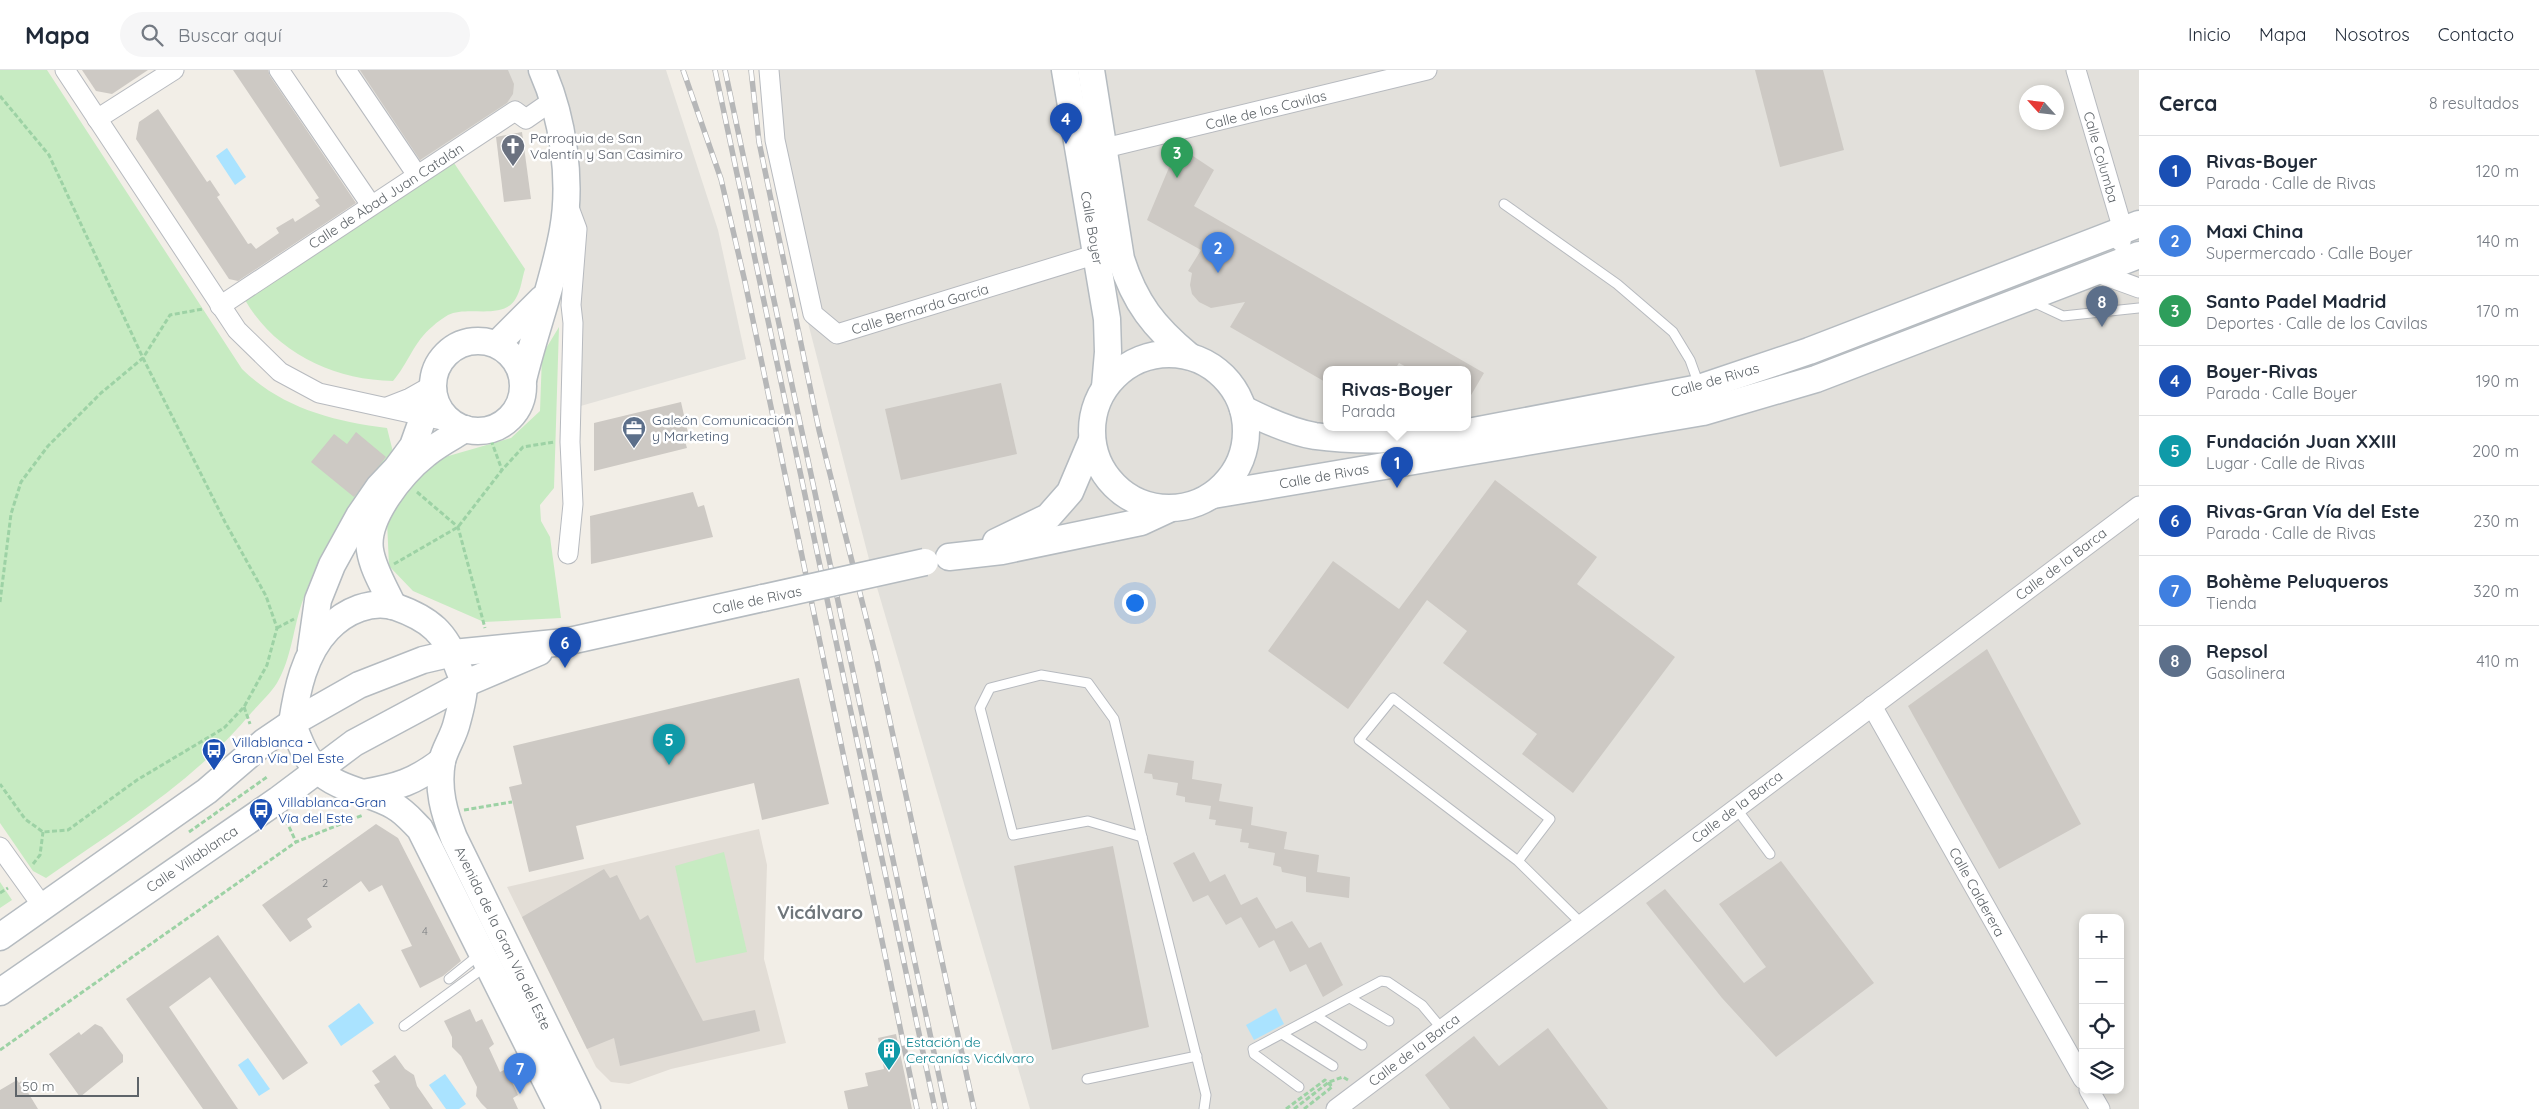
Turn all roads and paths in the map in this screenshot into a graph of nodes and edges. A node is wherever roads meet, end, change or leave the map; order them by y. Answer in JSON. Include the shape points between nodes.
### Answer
{"nodes":[{"id":1,"x":65,"y":70,"type":"edge"},
{"id":2,"x":174,"y":70,"type":"edge"},
{"id":3,"x":279,"y":70,"type":"edge"},
{"id":4,"x":346,"y":70,"type":"edge"},
{"id":5,"x":542,"y":70,"type":"edge"},
{"id":6,"x":769,"y":70,"type":"edge"},
{"id":7,"x":1065,"y":70,"type":"edge"},
{"id":8,"x":1091,"y":70,"type":"edge"},
{"id":9,"x":1427,"y":70,"type":"edge"},
{"id":10,"x":2076,"y":70,"type":"edge"},
{"id":11,"x":0,"y":96,"type":"edge"},
{"id":12,"x":552,"y":101,"type":"junction"},
{"id":13,"x":97,"y":119,"type":"junction"},
{"id":14,"x":1104,"y":148,"type":"junction"},
{"id":15,"x":417,"y":175,"type":"junction"},
{"id":16,"x":566,"y":197,"type":"junction"},
{"id":17,"x":1504,"y":204,"type":"dead end"},
{"id":18,"x":371,"y":205,"type":"junction"},
{"id":19,"x":2132,"y":238,"type":"edge"},
{"id":20,"x":1097,"y":254,"type":"junction"},
{"id":21,"x":2095,"y":272,"type":"junction"},
{"id":22,"x":2139,"y":288,"type":"edge"},
{"id":23,"x":548,"y":293,"type":"junction"},
{"id":24,"x":2033,"y":296,"type":"junction"},
{"id":25,"x":572,"y":305,"type":"junction"},
{"id":26,"x":213,"y":307,"type":"junction"},
{"id":27,"x":2139,"y":308,"type":"edge"},
{"id":28,"x":497,"y":344,"type":"junction"},
{"id":29,"x":1189,"y":356,"type":"junction"},
{"id":30,"x":143,"y":358,"type":"junction"},
{"id":31,"x":523,"y":380,"type":"junction"},
{"id":32,"x":433,"y":387,"type":"junction"},
{"id":33,"x":1105,"y":387,"type":"junction"},
{"id":34,"x":1699,"y":388,"type":"junction"},
{"id":35,"x":387,"y":407,"type":"junction"},
{"id":36,"x":1243,"y":409,"type":"junction"},
{"id":37,"x":425,"y":416,"type":"junction"},
{"id":38,"x":458,"y":425,"type":"junction"},
{"id":39,"x":491,"y":440,"type":"dead end"},
{"id":40,"x":1092,"y":440,"type":"junction"},
{"id":41,"x":570,"y":442,"type":"junction"},
{"id":42,"x":413,"y":446,"type":"junction"},
{"id":43,"x":502,"y":470,"type":"junction"},
{"id":44,"x":403,"y":477,"type":"junction"},
{"id":45,"x":1213,"y":495,"type":"junction"},
{"id":46,"x":2139,"y":506,"type":"edge"},
{"id":47,"x":1169,"y":509,"type":"junction"},
{"id":48,"x":458,"y":527,"type":"junction"},
{"id":49,"x":568,"y":554,"type":"dead end"},
{"id":50,"x":937,"y":560,"type":"junction"},
{"id":51,"x":389,"y":566,"type":"dead end"},
{"id":52,"x":0,"y":602,"type":"edge"},
{"id":53,"x":393,"y":606,"type":"junction"},
{"id":54,"x":297,"y":616,"type":"dead end"},
{"id":55,"x":277,"y":628,"type":"junction"},
{"id":56,"x":486,"y":628,"type":"dead end"},
{"id":57,"x":565,"y":642,"type":"junction"},
{"id":58,"x":453,"y":653,"type":"junction"},
{"id":59,"x":311,"y":654,"type":"junction"},
{"id":60,"x":464,"y":684,"type":"junction"},
{"id":61,"x":1872,"y":706,"type":"junction"},
{"id":62,"x":244,"y":707,"type":"junction"},
{"id":63,"x":292,"y":723,"type":"junction"},
{"id":64,"x":250,"y":724,"type":"dead end"},
{"id":65,"x":442,"y":761,"type":"junction"},
{"id":66,"x":318,"y":771,"type":"junction"},
{"id":67,"x":0,"y":784,"type":"edge"},
{"id":68,"x":512,"y":802,"type":"dead end"},
{"id":69,"x":367,"y":803,"type":"junction"},
{"id":70,"x":1735,"y":808,"type":"junction"},
{"id":71,"x":459,"y":811,"type":"dead end"},
{"id":72,"x":285,"y":816,"type":"dead end"},
{"id":73,"x":43,"y":832,"type":"junction"},
{"id":74,"x":1142,"y":837,"type":"junction"},
{"id":75,"x":296,"y":842,"type":"junction"},
{"id":76,"x":0,"y":847,"type":"edge"},
{"id":77,"x":1770,"y":854,"type":"dead end"},
{"id":78,"x":1518,"y":861,"type":"junction"},
{"id":79,"x":28,"y":870,"type":"dead end"},
{"id":80,"x":10,"y":886,"type":"dead end"},
{"id":81,"x":0,"y":893,"type":"edge"},
{"id":82,"x":43,"y":907,"type":"junction"},
{"id":83,"x":1582,"y":924,"type":"junction"},
{"id":84,"x":0,"y":937,"type":"edge"},
{"id":85,"x":485,"y":959,"type":"junction"},
{"id":86,"x":449,"y":979,"type":"dead end"},
{"id":87,"x":0,"y":992,"type":"edge"},
{"id":88,"x":1350,"y":998,"type":"junction"},
{"id":89,"x":1316,"y":1016,"type":"junction"},
{"id":90,"x":1389,"y":1021,"type":"dead end"},
{"id":91,"x":404,"y":1026,"type":"dead end"},
{"id":92,"x":1442,"y":1029,"type":"junction"},
{"id":93,"x":1282,"y":1034,"type":"junction"},
{"id":94,"x":1362,"y":1045,"type":"dead end"},
{"id":95,"x":0,"y":1050,"type":"edge"},
{"id":96,"x":1197,"y":1056,"type":"junction"},
{"id":97,"x":1333,"y":1066,"type":"dead end"},
{"id":98,"x":2079,"y":1072,"type":"edge"},
{"id":99,"x":1087,"y":1079,"type":"dead end"},
{"id":100,"x":1299,"y":1088,"type":"dead end"},
{"id":101,"x":2091,"y":1094,"type":"edge"},
{"id":102,"x":560,"y":1109,"type":"edge"},
{"id":103,"x":587,"y":1109,"type":"edge"},
{"id":104,"x":1204,"y":1109,"type":"edge"},
{"id":105,"x":1286,"y":1109,"type":"edge"},
{"id":106,"x":1294,"y":1109,"type":"edge"},
{"id":107,"x":1304,"y":1109,"type":"edge"},
{"id":108,"x":1336,"y":1109,"type":"edge"},
{"id":109,"x":2100,"y":1109,"type":"edge"}],
"edges":[{"from":1,"to":13,"type":"street"},
{"from":2,"to":13,"type":"street"},
{"from":3,"to":18,"type":"street"},
{"from":4,"to":15,"type":"street"},
{"from":5,"to":12,"type":"main road"},
{"from":6,"to":20,"type":"street","name":"Calle Bernarda García","via":[[775,140],[813,314],[837,334]]},
{"from":7,"to":20,"type":"main road","name":"Calle Boyer"},
{"from":8,"to":14,"type":"main road","name":"Calle Boyer"},
{"from":9,"to":14,"type":"street","name":"Calle de los Cavilas"},
{"from":10,"to":19,"type":"street","name":"Calle Columba","via":[[2105,175]]},
{"from":11,"to":30,"type":"path","via":[[49,155]]},
{"from":12,"to":15,"type":"street","name":"Calle de Abad Juan Catalán","via":[[526,119],[515,111]]},
{"from":12,"to":16,"type":"main road","via":[[560,127]]},
{"from":13,"to":26,"type":"street"},
{"from":14,"to":29,"type":"main road","name":"Calle Boyer","via":[[1121,259],[1128,282],[1142,308],[1161,332]]},
{"from":15,"to":18,"type":"street","name":"Calle de Abad Juan Catalán"},
{"from":16,"to":23,"type":"main road","via":[[563,228]]},
{"from":16,"to":25,"type":"street","via":[[577,229]]},
{"from":17,"to":34,"type":"lane","via":[[1617,284],[1673,332],[1690,360]]},
{"from":18,"to":26,"type":"street","name":"Calle de Abad Juan Catalán"},
{"from":19,"to":21,"type":"main road","name":"Calle de Rivas"},
{"from":19,"to":24,"type":"main road","via":[[2042,275]]},
{"from":19,"to":34,"type":"main road","name":"Calle de Rivas"},
{"from":20,"to":33,"type":"main road","name":"Calle Boyer","via":[[1107,319]]},
{"from":21,"to":22,"type":"street"},
{"from":21,"to":24,"type":"main road","name":"Calle de Rivas"},
{"from":23,"to":25,"type":"street"},
{"from":23,"to":28,"type":"main road"},
{"from":23,"to":31,"type":"main road"},
{"from":24,"to":27,"type":"lane","via":[[2063,316]]},
{"from":24,"to":45,"type":"main road","name":"Calle de Rivas","via":[[1816,379],[1703,412]]},
{"from":25,"to":41,"type":"street"},
{"from":26,"to":30,"type":"path","via":[[170,315]]},
{"from":26,"to":35,"type":"street","via":[[280,372],[318,393]]},
{"from":28,"to":31,"type":"main road","via":[[514,359]]},
{"from":28,"to":32,"type":"main road","via":[[468,342],[454,347],[439,364]]},
{"from":29,"to":33,"type":"main road","via":[[1160,354],[1139,360],[1120,371]]},
{"from":29,"to":36,"type":"main road","via":[[1223,375]]},
{"from":30,"to":52,"type":"path","via":[[101,393],[48,446],[21,482],[11,514]]},
{"from":30,"to":55,"type":"path","via":[[266,596]]},
{"from":31,"to":38,"type":"main road","via":[[519,405],[502,424],[478,431]]},
{"from":32,"to":35,"type":"street"},
{"from":32,"to":37,"type":"main road"},
{"from":32,"to":38,"type":"main road","via":[[436,402]]},
{"from":33,"to":40,"type":"main road","via":[[1094,413]]},
{"from":34,"to":36,"type":"main road","name":"Calle de Rivas","via":[[1452,435],[1410,438],[1314,436],[1266,421]]},
{"from":35,"to":37,"type":"street"},
{"from":35,"to":42,"type":"street","via":[[402,419]]},
{"from":36,"to":45,"type":"main road","via":[[1246,433],[1242,457],[1230,478]]},
{"from":37,"to":38,"type":"street"},
{"from":37,"to":42,"type":"main road"},
{"from":38,"to":44,"type":"main road"},
{"from":39,"to":43,"type":"path"},
{"from":40,"to":47,"type":"main road","via":[[1100,467],[1118,489],[1142,504]]},
{"from":40,"to":50,"type":"main road","name":"Calle de Rivas","via":[[1070,492],[1048,517],[1000,541]]},
{"from":41,"to":43,"type":"path","via":[[523,447]]},
{"from":41,"to":49,"type":"street","via":[[573,504]]},
{"from":42,"to":59,"type":"main road","via":[[379,487],[341,548],[318,600]]},
{"from":43,"to":48,"type":"path"},
{"from":44,"to":48,"type":"path"},
{"from":44,"to":53,"type":"main road","via":[[370,528],[370,549]]},
{"from":45,"to":47,"type":"main road","via":[[1192,505]]},
{"from":46,"to":61,"type":"street","name":"Calle de la Barca"},
{"from":47,"to":50,"type":"main road","name":"Calle de Rivas","via":[[1141,522],[1002,551]]},
{"from":48,"to":51,"type":"path"},
{"from":48,"to":56,"type":"path"},
{"from":50,"to":57,"type":"main road","name":"Calle de Rivas","bridge":true},
{"from":53,"to":58,"type":"main road","name":"Avenida de la Gran Vía del Este","via":[[420,616],[433,626],[443,635]]},
{"from":53,"to":59,"type":"main road","via":[[376,604],[336,620]]},
{"from":54,"to":55,"type":"path"},
{"from":55,"to":62,"type":"path","via":[[267,665]]},
{"from":57,"to":58,"type":"main road","name":"Calle de Rivas"},
{"from":57,"to":60,"type":"main road","name":"Calle de Rivas"},
{"from":58,"to":60,"type":"main road","name":"Avenida de la Gran Vía del Este"},
{"from":58,"to":63,"type":"main road","via":[[423,660],[359,685]]},
{"from":59,"to":63,"type":"main road","via":[[297,692]]},
{"from":60,"to":65,"type":"main road","name":"Avenida de la Gran Vía del Este","via":[[457,724]]},
{"from":60,"to":66,"type":"main road","name":"Calle Villablanca","via":[[354,744]]},
{"from":61,"to":70,"type":"street","name":"Calle de la Barca"},
{"from":61,"to":98,"type":"street","name":"Calle Calderera"},
{"from":62,"to":64,"type":"path"},
{"from":62,"to":73,"type":"path","via":[[224,728],[137,780],[68,830]]},
{"from":63,"to":66,"type":"main road","name":"Avenida de la Gran Vía del Este","via":[[306,756]]},
{"from":63,"to":82,"type":"main road","via":[[207,791]]},
{"from":65,"to":69,"type":"main road","name":"Avenida de la Gran Vía del Este","via":[[420,777]]},
{"from":65,"to":103,"type":"main road","name":"Avenida de la Gran Vía del Este","via":[[440,790],[454,838]]},
{"from":66,"to":69,"type":"main road","name":"Avenida de la Gran Vía del Este"},
{"from":66,"to":87,"type":"main road","name":"Calle Villablanca"},
{"from":67,"to":73,"type":"path","via":[[24,819]]},
{"from":68,"to":71,"type":"path"},
{"from":69,"to":75,"type":"path"},
{"from":69,"to":85,"type":"main road","name":"Avenida de la Gran Vía del Este","via":[[394,806],[420,829]]},
{"from":70,"to":77,"type":"lane"},
{"from":70,"to":83,"type":"street","name":"Calle de la Barca"},
{"from":72,"to":75,"type":"path"},
{"from":73,"to":79,"type":"path","via":[[40,856]]},
{"from":74,"to":74,"type":"lane","via":[[1114,719],[1088,683],[1041,675],[990,688],[980,708],[1013,835],[1088,821]]},
{"from":74,"to":96,"type":"lane"},
{"from":75,"to":95,"type":"path"},
{"from":76,"to":82,"type":"street"},
{"from":78,"to":78,"type":"lane","via":[[1359,740],[1393,698],[1550,819]]},
{"from":78,"to":83,"type":"lane"},
{"from":80,"to":81,"type":"path"},
{"from":82,"to":84,"type":"main road"},
{"from":83,"to":92,"type":"street","name":"Calle de la Barca"},
{"from":85,"to":86,"type":"lane"},
{"from":85,"to":91,"type":"lane"},
{"from":85,"to":102,"type":"main road","name":"Avenida de la Gran Vía del Este"},
{"from":88,"to":89,"type":"lane"},
{"from":88,"to":90,"type":"lane"},
{"from":88,"to":92,"type":"lane","via":[[1381,982],[1388,982],[1422,1005]]},
{"from":89,"to":93,"type":"lane"},
{"from":89,"to":94,"type":"lane"},
{"from":92,"to":108,"type":"street","name":"Calle de la Barca"},
{"from":93,"to":97,"type":"lane"},
{"from":93,"to":100,"type":"lane","via":[[1253,1049],[1254,1054]]},
{"from":96,"to":99,"type":"lane"},
{"from":96,"to":104,"type":"lane","via":[[1206,1095]]},
{"from":101,"to":109,"type":"street"},
{"from":105,"to":107,"type":"path","bridge":true,"via":[[1325,1080],[1332,1087]]},
{"from":106,"to":107,"type":"path","via":[[1329,1082],[1332,1087]]}]}
